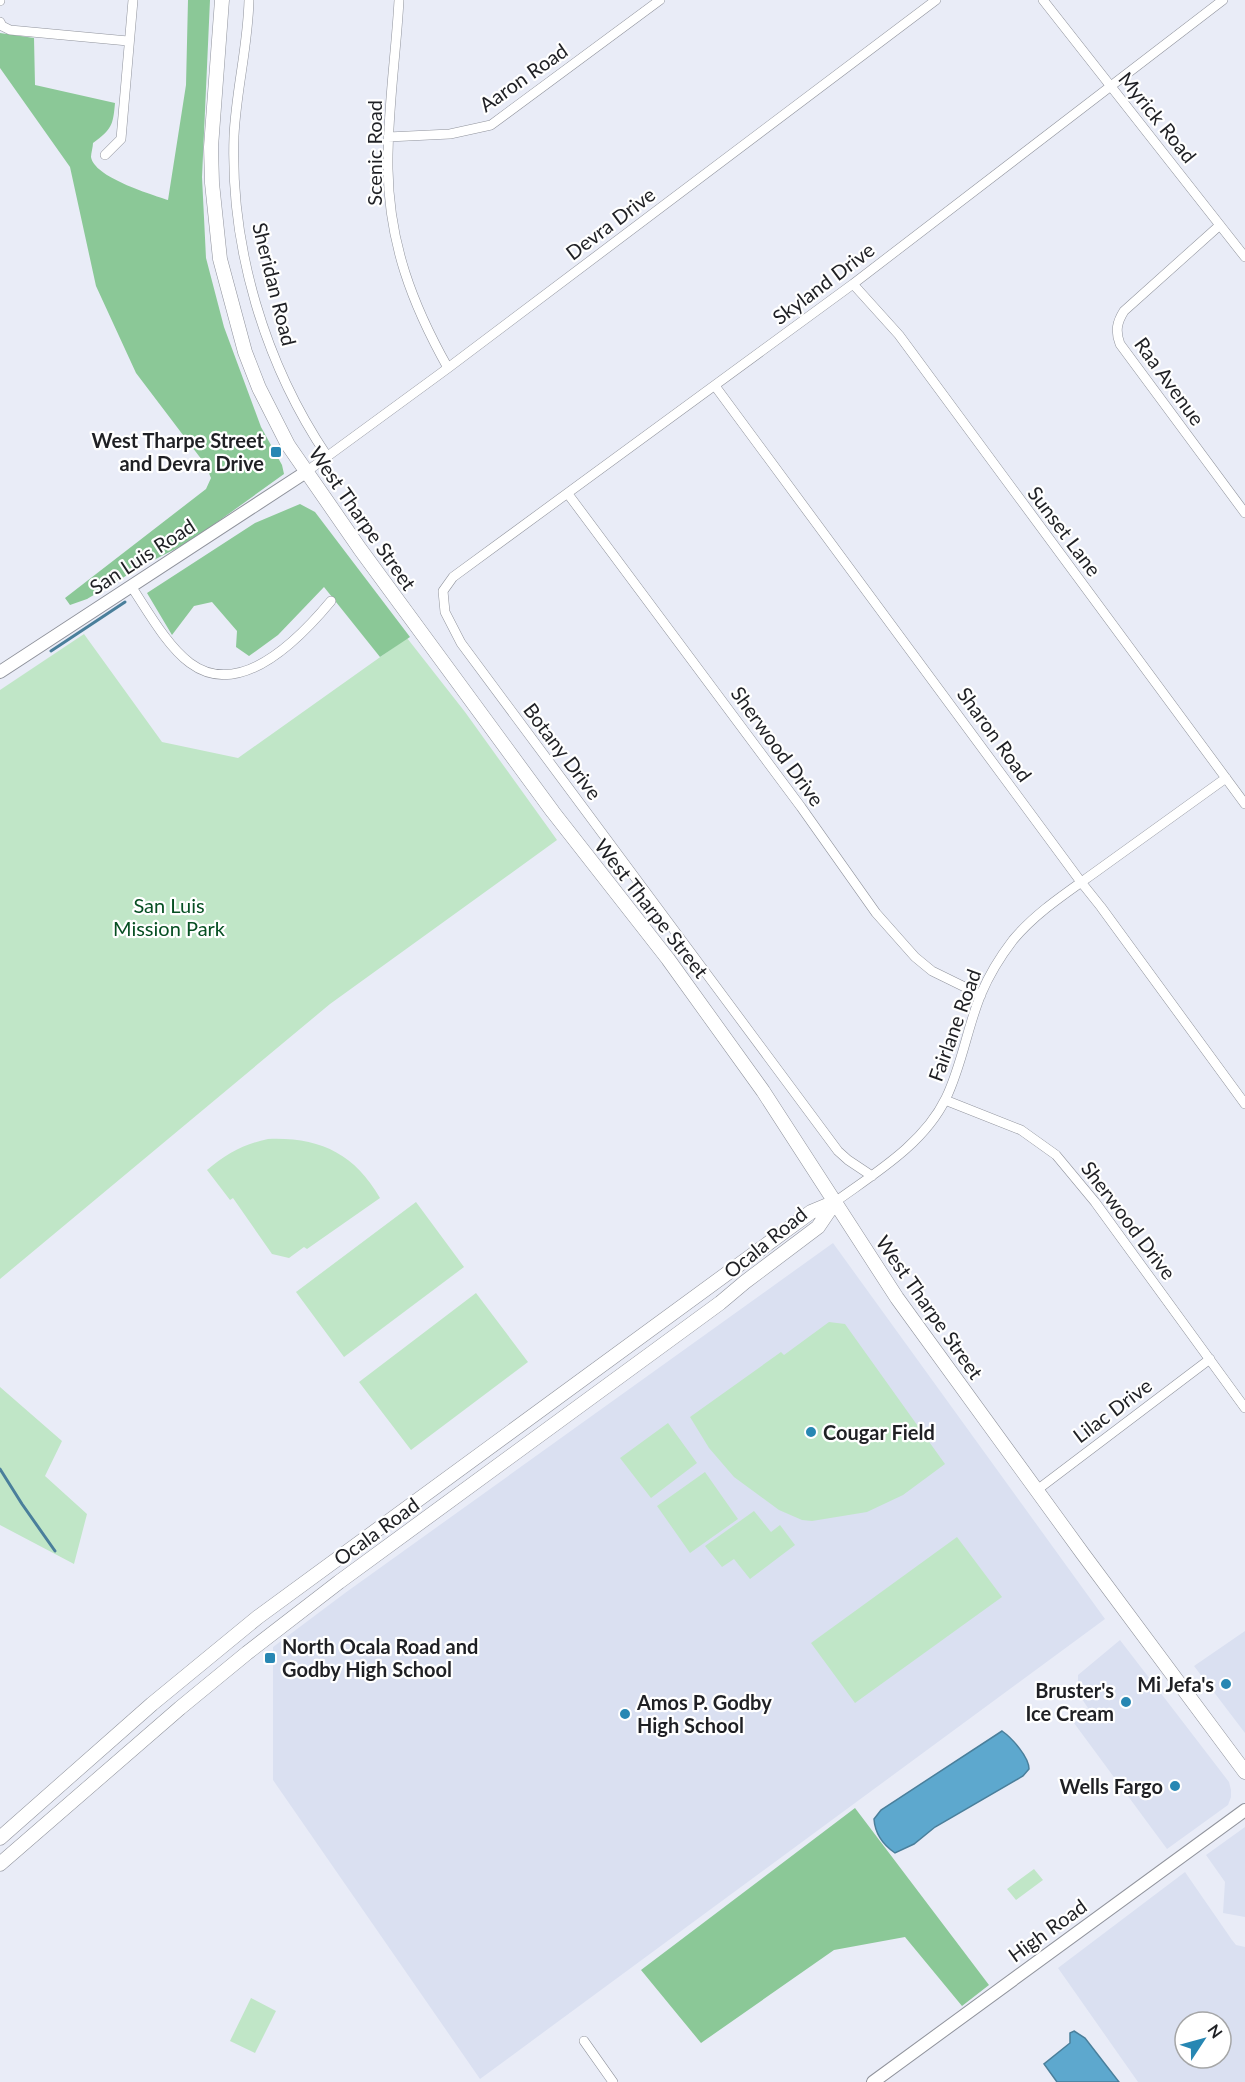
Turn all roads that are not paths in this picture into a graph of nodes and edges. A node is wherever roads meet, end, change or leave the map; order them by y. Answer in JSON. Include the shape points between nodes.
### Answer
{"nodes":[{"id":1,"x":133,"y":0,"type":"edge"},
{"id":2,"x":222,"y":0,"type":"edge"},
{"id":3,"x":249,"y":0,"type":"edge"},
{"id":4,"x":399,"y":0,"type":"edge"},
{"id":5,"x":660,"y":0,"type":"edge"},
{"id":6,"x":936,"y":0,"type":"edge"},
{"id":7,"x":1043,"y":0,"type":"edge"},
{"id":8,"x":1223,"y":0,"type":"edge"},
{"id":9,"x":0,"y":23,"type":"edge"},
{"id":10,"x":128,"y":41,"type":"junction"},
{"id":11,"x":1110,"y":86,"type":"junction"},
{"id":12,"x":388,"y":137,"type":"junction"},
{"id":13,"x":105,"y":155,"type":"dead end"},
{"id":14,"x":1220,"y":225,"type":"junction"},
{"id":15,"x":1245,"y":257,"type":"edge"},
{"id":16,"x":853,"y":284,"type":"junction"},
{"id":17,"x":448,"y":368,"type":"junction"},
{"id":18,"x":715,"y":386,"type":"junction"},
{"id":19,"x":327,"y":456,"type":"junction"},
{"id":20,"x":306,"y":472,"type":"junction"},
{"id":21,"x":568,"y":494,"type":"junction"},
{"id":22,"x":1245,"y":513,"type":"edge"},
{"id":23,"x":131,"y":586,"type":"junction"},
{"id":24,"x":443,"y":591,"type":"joint"},
{"id":25,"x":332,"y":601,"type":"dead end"},
{"id":26,"x":0,"y":672,"type":"edge"},
{"id":27,"x":1226,"y":778,"type":"junction"},
{"id":28,"x":1245,"y":804,"type":"edge"},
{"id":29,"x":1081,"y":882,"type":"junction"},
{"id":30,"x":981,"y":995,"type":"junction"},
{"id":31,"x":945,"y":1100,"type":"junction"},
{"id":32,"x":1245,"y":1104,"type":"edge"},
{"id":33,"x":872,"y":1176,"type":"junction"},
{"id":34,"x":835,"y":1202,"type":"junction"},
{"id":35,"x":644,"y":1333,"type":"junction"},
{"id":36,"x":657,"y":1350,"type":"junction"},
{"id":37,"x":1210,"y":1359,"type":"junction"},
{"id":38,"x":1245,"y":1407,"type":"edge"},
{"id":39,"x":1037,"y":1491,"type":"junction"},
{"id":40,"x":349,"y":1550,"type":"junction"},
{"id":41,"x":327,"y":1566,"type":"junction"},
{"id":42,"x":361,"y":1566,"type":"junction"},
{"id":43,"x":339,"y":1582,"type":"junction"},
{"id":44,"x":203,"y":1662,"type":"junction"},
{"id":45,"x":208,"y":1685,"type":"junction"},
{"id":46,"x":97,"y":1753,"type":"junction"},
{"id":47,"x":81,"y":1766,"type":"junction"},
{"id":48,"x":110,"y":1768,"type":"junction"},
{"id":49,"x":1245,"y":1772,"type":"edge"},
{"id":50,"x":95,"y":1781,"type":"junction"},
{"id":51,"x":1245,"y":1810,"type":"edge"},
{"id":52,"x":0,"y":1838,"type":"edge"},
{"id":53,"x":0,"y":1864,"type":"edge"},
{"id":54,"x":584,"y":2041,"type":"dead end"},
{"id":55,"x":613,"y":2082,"type":"edge"},
{"id":56,"x":873,"y":2082,"type":"edge"}],
"edges":[{"from":1,"to":10,"type":"street"},
{"from":2,"to":20,"type":"main road","name":"West Tharpe Street","via":[[211,147],[220,259],[259,388]]},
{"from":3,"to":19,"type":"street","name":"Sheridan Road","via":[[234,138],[239,223],[271,349],[307,427]]},
{"from":4,"to":12,"type":"street","name":"Scenic Road"},
{"from":5,"to":12,"type":"street","name":"Aaron Road","via":[[491,125],[450,134]]},
{"from":6,"to":17,"type":"street","name":"Devra Drive"},
{"from":7,"to":11,"type":"street","name":"Myrick Road"},
{"from":8,"to":11,"type":"street","name":"Skyland Drive"},
{"from":9,"to":10,"type":"street","via":[[10,30]]},
{"from":10,"to":13,"type":"street","via":[[121,139]]},
{"from":11,"to":14,"type":"street","name":"Myrick Road"},
{"from":11,"to":16,"type":"street","name":"Skyland Drive"},
{"from":12,"to":17,"type":"street","name":"Scenic Road","via":[[389,199],[401,264],[428,333]]},
{"from":14,"to":15,"type":"street","name":"Myrick Road"},
{"from":14,"to":22,"type":"street","name":"Raa Avenue","via":[[1124,311],[1117,335]]},
{"from":16,"to":18,"type":"street","name":"Skyland Drive"},
{"from":16,"to":27,"type":"street","name":"Sunset Lane","via":[[899,335]]},
{"from":17,"to":19,"type":"street","name":"Devra Drive"},
{"from":18,"to":21,"type":"street","name":"Skyland Drive"},
{"from":18,"to":29,"type":"street","name":"Sharon Road"},
{"from":19,"to":20,"type":"street","name":"Devra Drive"},
{"from":20,"to":23,"type":"street","name":"San Luis Road"},
{"from":20,"to":34,"type":"main road","name":"West Tharpe Street","via":[[553,812],[675,968],[764,1091]]},
{"from":21,"to":24,"type":"street","name":"Skyland Drive","via":[[453,577]]},
{"from":21,"to":30,"type":"street","name":"Sherwood Drive","via":[[876,913],[932,971]]},
{"from":23,"to":25,"type":"street","via":[[185,659],[204,671],[226,675],[255,668],[277,653],[308,629]]},
{"from":23,"to":26,"type":"street","name":"San Luis Road"},
{"from":24,"to":33,"type":"street","name":"Botany Drive","via":[[444,612],[461,643],[838,1150]]},
{"from":27,"to":28,"type":"street","name":"Sunset Lane"},
{"from":27,"to":29,"type":"street","name":"Fairlane Road"},
{"from":29,"to":30,"type":"street","name":"Fairlane Road","via":[[1013,940]]},
{"from":29,"to":32,"type":"street","name":"Sharon Road"},
{"from":30,"to":31,"type":"street","name":"Fairlane Road"},
{"from":31,"to":33,"type":"street","name":"Fairlane Road","via":[[915,1140]]},
{"from":31,"to":37,"type":"street","name":"Sherwood Drive","via":[[1021,1130],[1056,1155]]},
{"from":33,"to":34,"type":"street","name":"Fairlane Road"},
{"from":34,"to":35,"type":"main road","name":"Ocala Road","via":[[811,1212]]},
{"from":34,"to":36,"type":"main road","name":"Ocala Road","via":[[818,1227]]},
{"from":34,"to":39,"type":"main road","name":"West Tharpe Street","via":[[897,1298]]},
{"from":35,"to":36,"type":"main road"},
{"from":35,"to":40,"type":"main road","name":"Ocala Road"},
{"from":36,"to":42,"type":"main road","name":"Ocala Road"},
{"from":37,"to":38,"type":"street","name":"Sherwood Drive"},
{"from":37,"to":39,"type":"street","name":"Lilac Drive"},
{"from":39,"to":49,"type":"main road","name":"West Tharpe Street"},
{"from":40,"to":41,"type":"main road","name":"Ocala Road"},
{"from":40,"to":42,"type":"main road"},
{"from":41,"to":43,"type":"main road"},
{"from":41,"to":44,"type":"main road","name":"Ocala Road"},
{"from":42,"to":43,"type":"main road","name":"Ocala Road"},
{"from":43,"to":45,"type":"main road","name":"Ocala Road"},
{"from":44,"to":45,"type":"main road"},
{"from":44,"to":46,"type":"main road","name":"Ocala Road"},
{"from":45,"to":48,"type":"main road","name":"Ocala Road"},
{"from":46,"to":47,"type":"main road","name":"Ocala Road"},
{"from":46,"to":48,"type":"main road"},
{"from":47,"to":50,"type":"main road"},
{"from":47,"to":52,"type":"main road","name":"Ocala Road"},
{"from":48,"to":50,"type":"main road","name":"Ocala Road"},
{"from":50,"to":53,"type":"main road","name":"Ocala Road"},
{"from":51,"to":56,"type":"street","name":"High Road"},
{"from":54,"to":55,"type":"street"}]}
